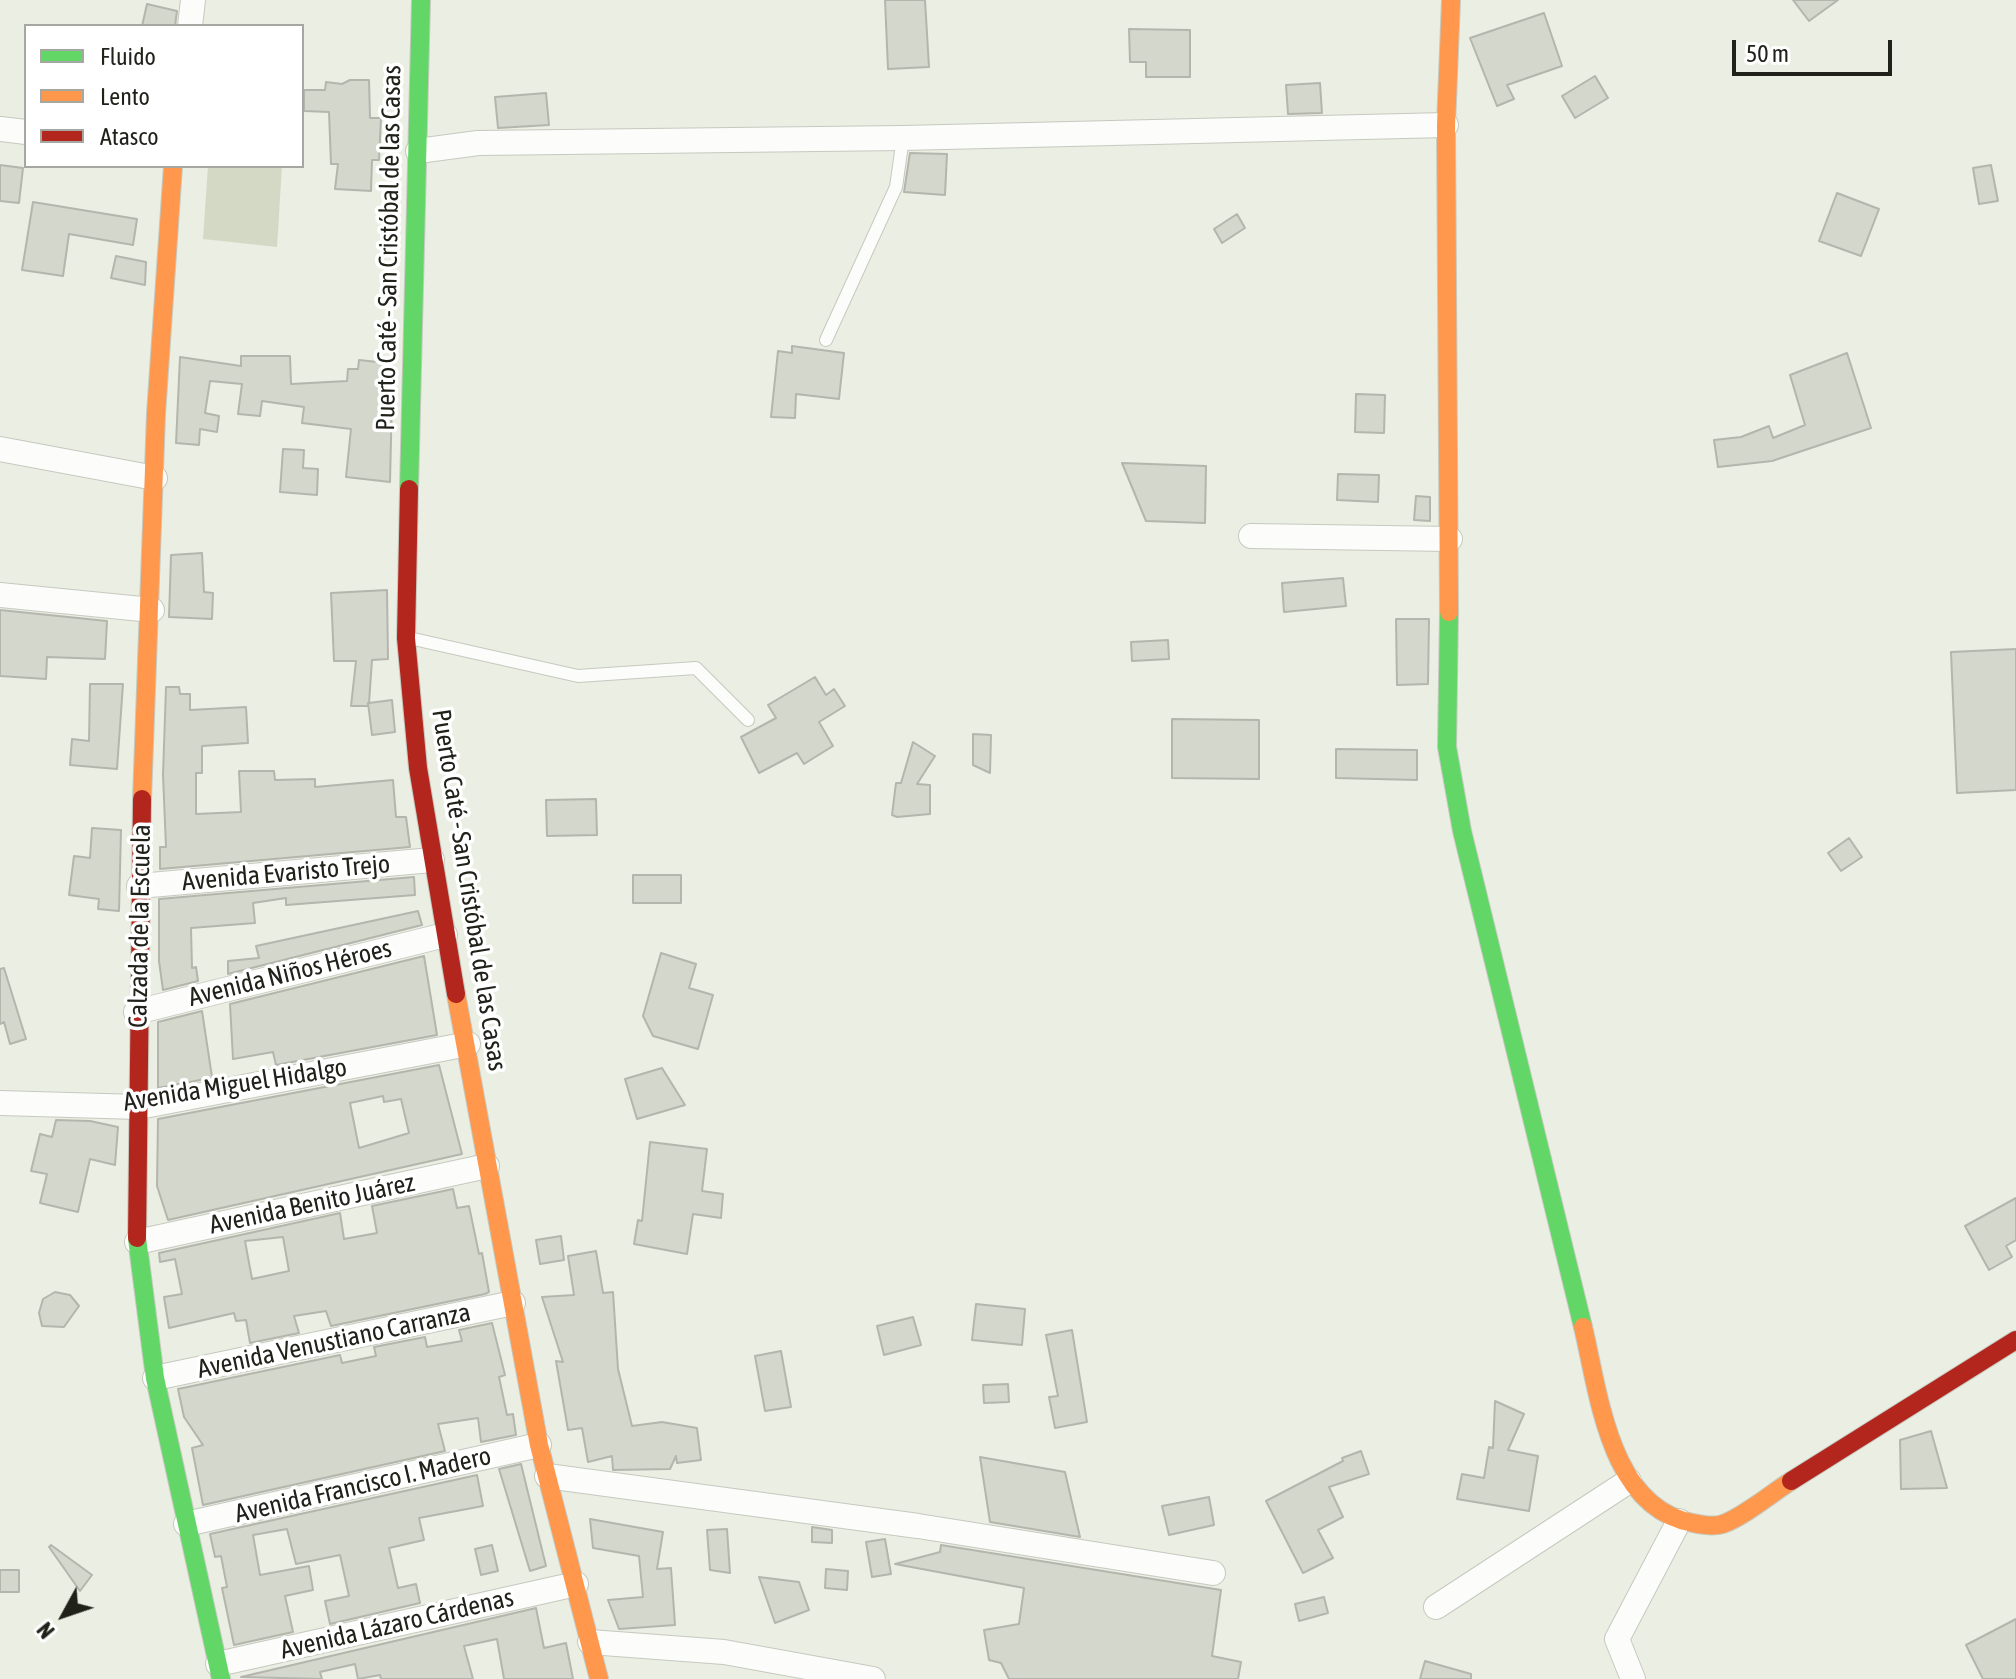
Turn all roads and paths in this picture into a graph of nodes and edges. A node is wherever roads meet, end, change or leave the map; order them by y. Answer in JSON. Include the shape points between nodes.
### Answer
{"nodes":[{"id":1,"x":193,"y":0,"type":"edge"},
{"id":2,"x":421,"y":0,"type":"edge"},
{"id":3,"x":1451,"y":0,"type":"edge"},
{"id":4,"x":190,"y":24,"type":"edge"},
{"id":5,"x":1446,"y":125,"type":"junction"},
{"id":6,"x":0,"y":129,"type":"edge"},
{"id":7,"x":24,"y":132,"type":"edge"},
{"id":8,"x":903,"y":138,"type":"junction"},
{"id":9,"x":418,"y":151,"type":"junction"},
{"id":10,"x":173,"y":168,"type":"edge"},
{"id":11,"x":826,"y":340,"type":"dead end"},
{"id":12,"x":0,"y":449,"type":"edge"},
{"id":13,"x":155,"y":478,"type":"junction"},
{"id":14,"x":1251,"y":536,"type":"dead end"},
{"id":15,"x":1450,"y":539,"type":"junction"},
{"id":16,"x":0,"y":595,"type":"edge"},
{"id":17,"x":152,"y":610,"type":"junction"},
{"id":18,"x":406,"y":638,"type":"junction"},
{"id":19,"x":748,"y":720,"type":"dead end"},
{"id":20,"x":432,"y":860,"type":"junction"},
{"id":21,"x":139,"y":886,"type":"junction"},
{"id":22,"x":445,"y":935,"type":"junction"},
{"id":23,"x":136,"y":1012,"type":"junction"},
{"id":24,"x":468,"y":1044,"type":"junction"},
{"id":25,"x":0,"y":1103,"type":"edge"},
{"id":26,"x":139,"y":1107,"type":"junction"},
{"id":27,"x":487,"y":1166,"type":"junction"},
{"id":28,"x":137,"y":1242,"type":"junction"},
{"id":29,"x":513,"y":1303,"type":"junction"},
{"id":30,"x":2016,"y":1340,"type":"edge"},
{"id":31,"x":155,"y":1378,"type":"junction"},
{"id":32,"x":539,"y":1445,"type":"junction"},
{"id":33,"x":547,"y":1476,"type":"junction"},
{"id":34,"x":1629,"y":1481,"type":"junction"},
{"id":35,"x":1679,"y":1521,"type":"junction"},
{"id":36,"x":186,"y":1524,"type":"junction"},
{"id":37,"x":1213,"y":1573,"type":"dead end"},
{"id":38,"x":576,"y":1584,"type":"junction"},
{"id":39,"x":1436,"y":1607,"type":"dead end"},
{"id":40,"x":590,"y":1642,"type":"junction"},
{"id":41,"x":219,"y":1672,"type":"edge"},
{"id":42,"x":599,"y":1679,"type":"edge"},
{"id":43,"x":873,"y":1679,"type":"edge"},
{"id":44,"x":1633,"y":1679,"type":"edge"}],
"edges":[{"from":1,"to":4,"type":"street"},
{"from":2,"to":9,"type":"street","name":"Puerto Caté - San Cristóbal de las Casas"},
{"from":3,"to":5,"type":"street"},
{"from":5,"to":8,"type":"street"},
{"from":5,"to":15,"type":"street"},
{"from":6,"to":7,"type":"street"},
{"from":8,"to":9,"type":"street","via":[[478,143]]},
{"from":8,"to":11,"type":"lane","via":[[896,187]]},
{"from":9,"to":18,"type":"street","name":"Puerto Caté - San Cristóbal de las Casas"},
{"from":10,"to":13,"type":"street","name":"Calzada de la Escuela"},
{"from":12,"to":13,"type":"street"},
{"from":13,"to":17,"type":"street","name":"Calzada de la Escuela"},
{"from":14,"to":15,"type":"street"},
{"from":15,"to":34,"type":"street","via":[[1447,747],[1462,831],[1611,1441]]},
{"from":16,"to":17,"type":"street"},
{"from":17,"to":21,"type":"street","name":"Calzada de la Escuela"},
{"from":18,"to":19,"type":"lane","via":[[578,676],[696,668]]},
{"from":18,"to":20,"type":"street","name":"Puerto Caté - San Cristóbal de las Casas"},
{"from":20,"to":21,"type":"street","name":"Avenida Evaristo Trejo"},
{"from":20,"to":22,"type":"street","name":"Puerto Caté - San Cristóbal de las Casas"},
{"from":21,"to":23,"type":"street","name":"Calzada de la Escuela"},
{"from":22,"to":23,"type":"street","name":"Avenida Niños Héroes"},
{"from":22,"to":24,"type":"street","name":"Puerto Caté - San Cristóbal de las Casas"},
{"from":23,"to":26,"type":"street","name":"Calzada de la Escuela"},
{"from":24,"to":26,"type":"street","name":"Avenida Miguel Hidalgo"},
{"from":24,"to":27,"type":"street","name":"Puerto Caté - San Cristóbal de las Casas"},
{"from":25,"to":26,"type":"street","name":"Avenida Miguel Hidalgo"},
{"from":26,"to":28,"type":"street","name":"Calzada de la Escuela"},
{"from":27,"to":28,"type":"street","name":"Avenida Benito Juárez"},
{"from":27,"to":29,"type":"street","name":"Puerto Caté - San Cristóbal de las Casas"},
{"from":28,"to":31,"type":"street","name":"Calzada de la Escuela"},
{"from":29,"to":31,"type":"street","name":"Avenida Venustiano Carranza"},
{"from":29,"to":32,"type":"street","name":"Puerto Caté - San Cristóbal de las Casas"},
{"from":30,"to":35,"type":"street","via":[[1723,1524],[1697,1527]]},
{"from":31,"to":36,"type":"street","name":"Calzada de la Escuela"},
{"from":32,"to":33,"type":"street","name":"Puerto Caté - San Cristóbal de las Casas"},
{"from":32,"to":36,"type":"street","name":"Avenida Francisco I. Madero"},
{"from":33,"to":37,"type":"street"},
{"from":33,"to":38,"type":"street","name":"Puerto Caté - San Cristóbal de las Casas"},
{"from":34,"to":35,"type":"street"},
{"from":34,"to":39,"type":"street"},
{"from":35,"to":44,"type":"street","via":[[1617,1639]]},
{"from":36,"to":41,"type":"street","name":"Calzada de la Escuela"},
{"from":38,"to":40,"type":"street","name":"Puerto Caté - San Cristóbal de las Casas"},
{"from":38,"to":41,"type":"street","name":"Avenida Lázaro Cárdenas"},
{"from":40,"to":42,"type":"street","name":"Puerto Caté - San Cristóbal de las Casas"},
{"from":40,"to":43,"type":"street","via":[[724,1652]]}]}
